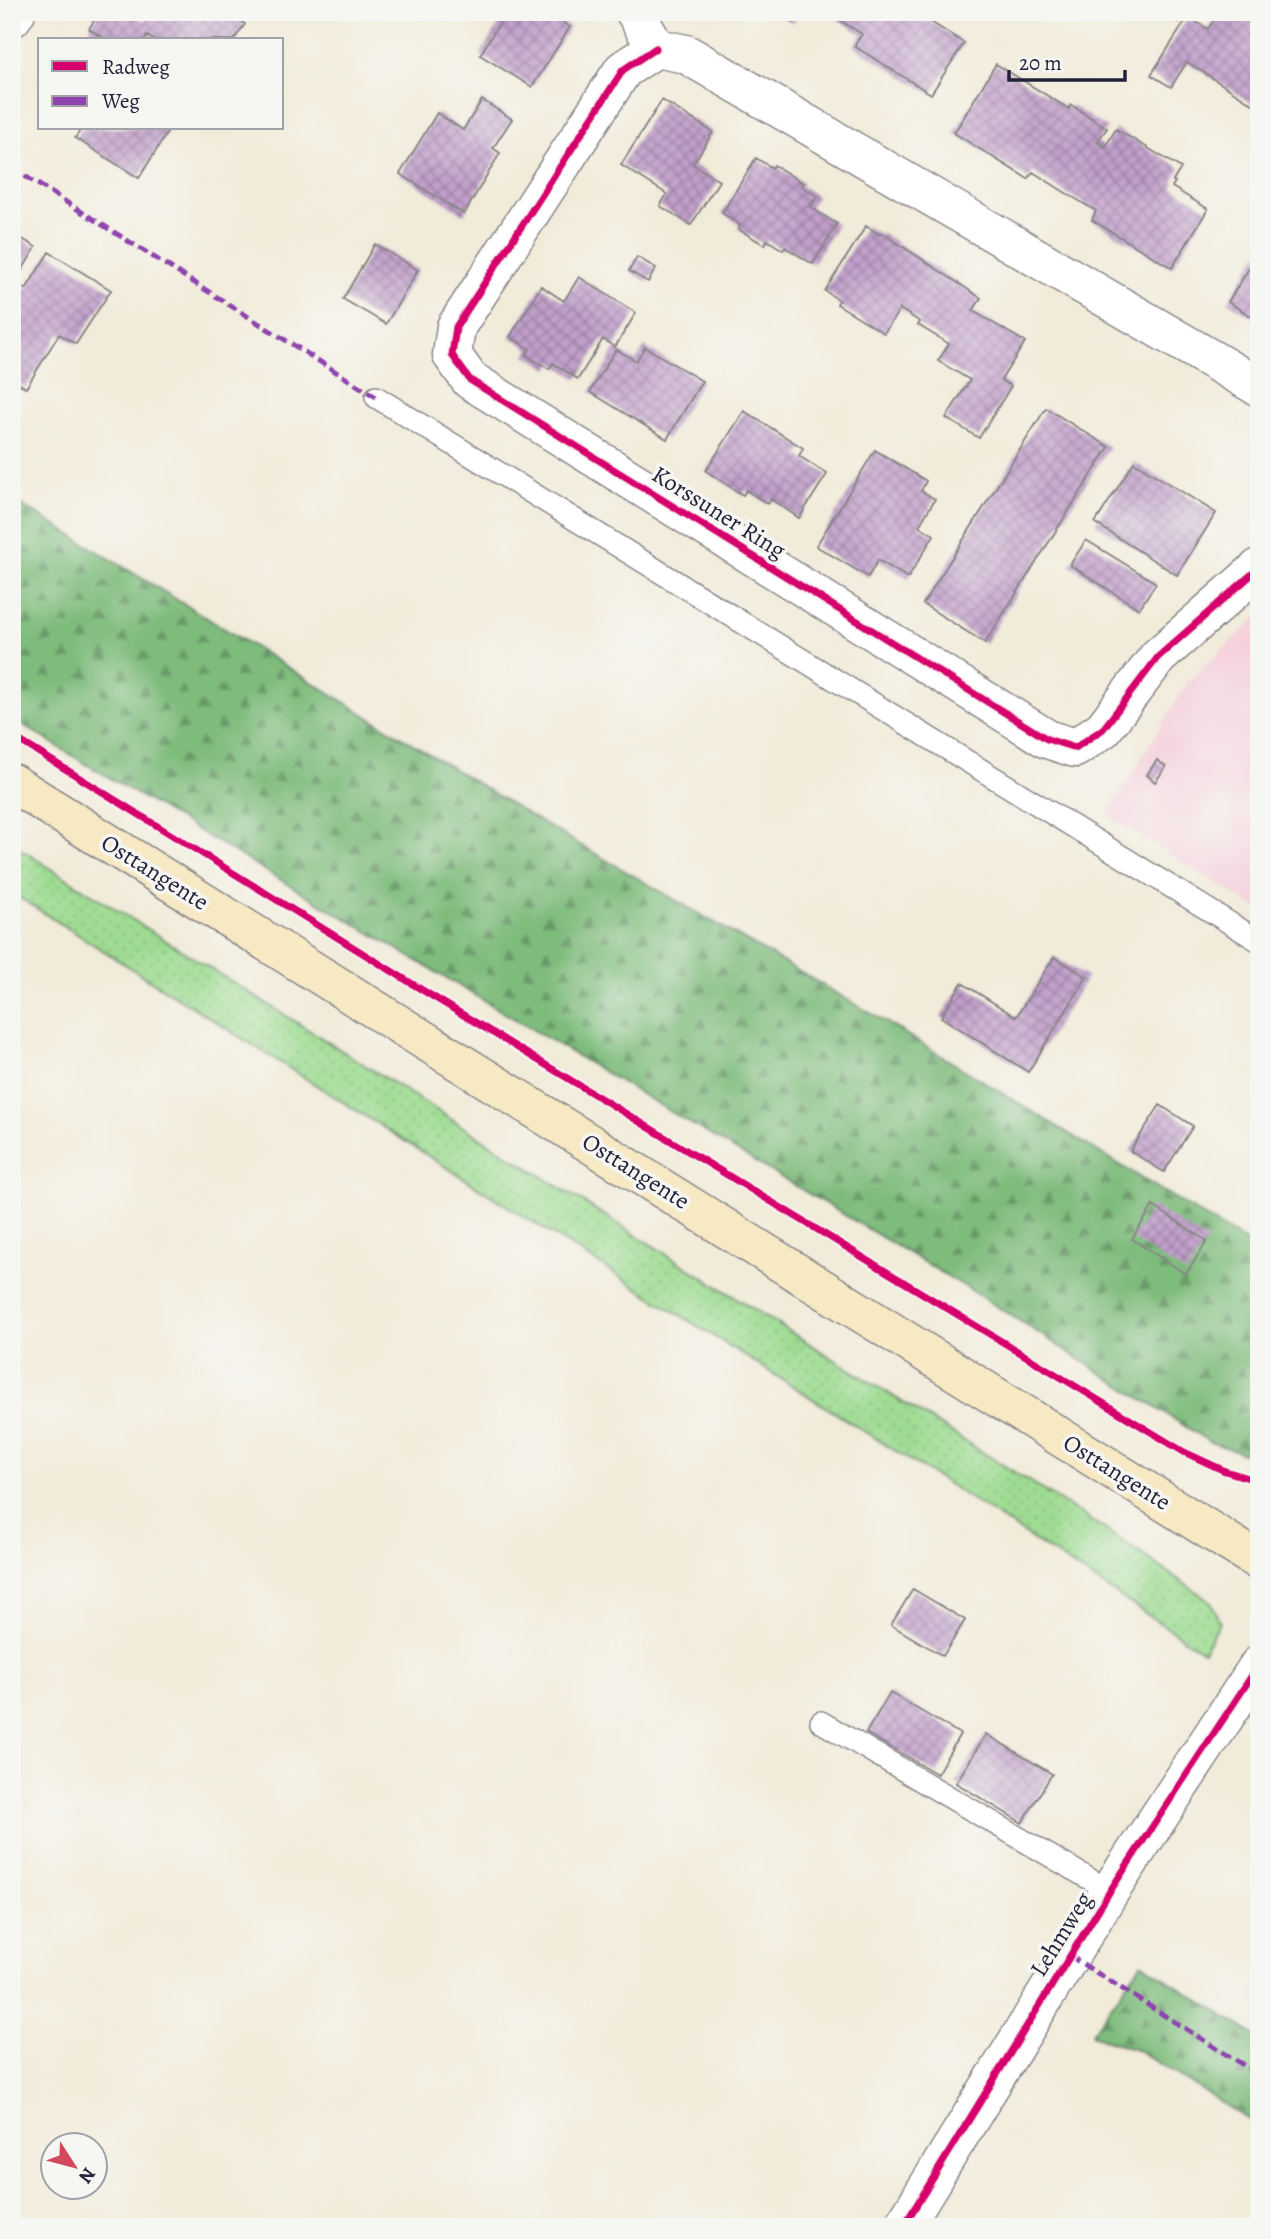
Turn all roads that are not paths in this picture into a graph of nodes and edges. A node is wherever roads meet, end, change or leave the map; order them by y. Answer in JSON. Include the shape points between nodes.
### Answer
{"nodes":[{"id":1,"x":16,"y":12,"type":"edge"},
{"id":2,"x":635,"y":12,"type":"edge"},
{"id":3,"x":12,"y":18,"type":"edge"},
{"id":4,"x":656,"y":48,"type":"junction"},
{"id":5,"x":1259,"y":387,"type":"edge"},
{"id":6,"x":376,"y":397,"type":"dead end"},
{"id":7,"x":1259,"y":568,"type":"edge"},
{"id":8,"x":12,"y":783,"type":"edge"},
{"id":9,"x":1259,"y":941,"type":"edge"},
{"id":10,"x":1259,"y":1562,"type":"edge"},
{"id":11,"x":1259,"y":1665,"type":"edge"},
{"id":12,"x":821,"y":1723,"type":"dead end"},
{"id":13,"x":1110,"y":1891,"type":"junction"},
{"id":14,"x":903,"y":2227,"type":"edge"}],
"edges":[{"from":1,"to":3,"type":"street"},
{"from":2,"to":4,"type":"street"},
{"from":4,"to":5,"type":"street","via":[[686,54]]},
{"from":4,"to":7,"type":"street","name":"Korssuner Ring","via":[[623,71],[456,327],[452,355],[470,380],[1047,739],[1075,748],[1103,729],[1158,657]]},
{"from":6,"to":9,"type":"lane"},
{"from":8,"to":10,"type":"main road","name":"Osttangente"},
{"from":11,"to":13,"type":"street","name":"Lehmweg"},
{"from":12,"to":13,"type":"lane"},
{"from":13,"to":14,"type":"street","name":"Lehmweg"}]}
